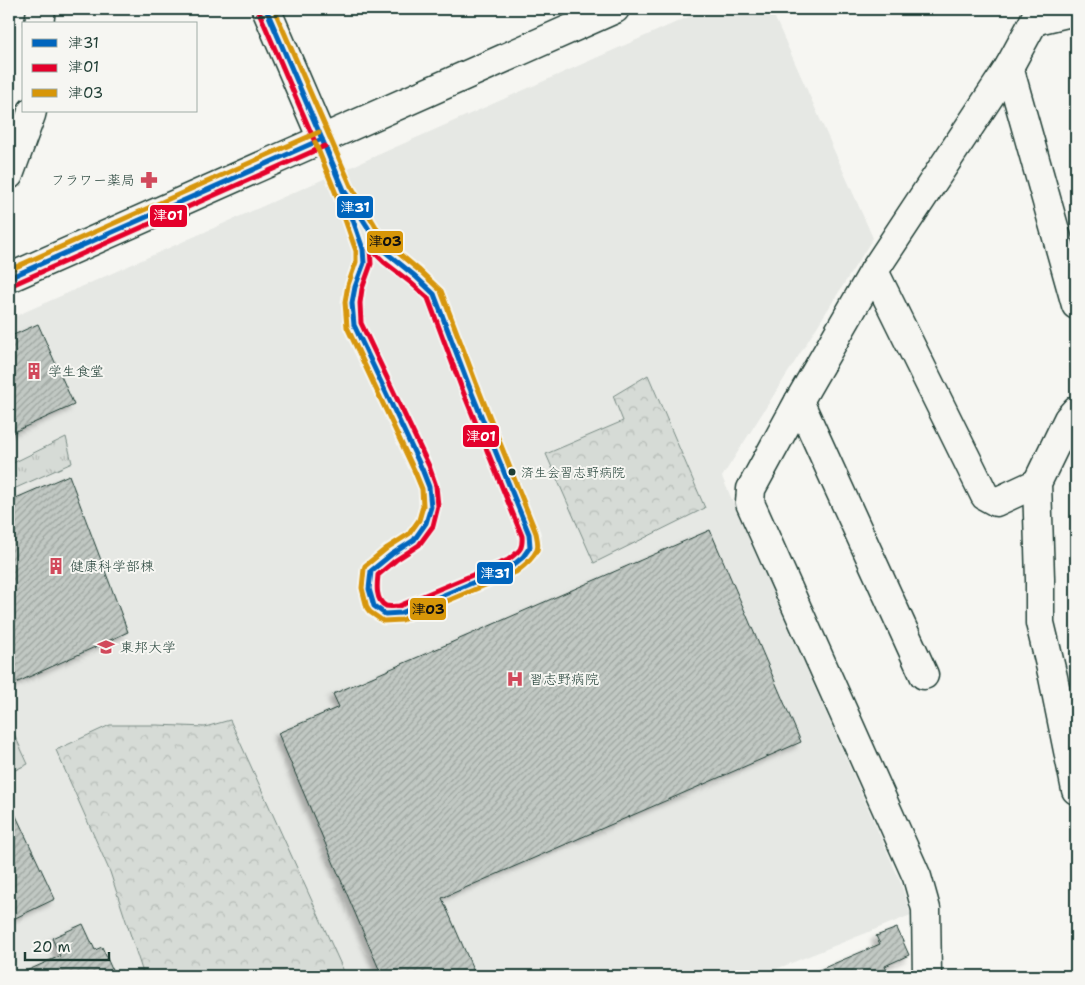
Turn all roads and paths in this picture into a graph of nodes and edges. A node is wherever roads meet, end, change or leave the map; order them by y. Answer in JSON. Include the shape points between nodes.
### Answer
{"nodes":[{"id":1,"x":41,"y":9,"type":"edge"},
{"id":2,"x":266,"y":9,"type":"edge"},
{"id":3,"x":615,"y":9,"type":"edge"},
{"id":4,"x":1076,"y":11,"type":"edge"},
{"id":5,"x":1036,"y":15,"type":"edge"},
{"id":6,"x":39,"y":22,"type":"edge"},
{"id":7,"x":1008,"y":67,"type":"junction"},
{"id":8,"x":32,"y":112,"type":"edge"},
{"id":9,"x":322,"y":139,"type":"junction"},
{"id":10,"x":9,"y":175,"type":"edge"},
{"id":11,"x":874,"y":271,"type":"junction"},
{"id":12,"x":9,"y":278,"type":"edge"},
{"id":13,"x":1076,"y":305,"type":"edge"},
{"id":14,"x":799,"y":401,"type":"junction"},
{"id":15,"x":1076,"y":410,"type":"edge"},
{"id":16,"x":1037,"y":483,"type":"junction"},
{"id":17,"x":924,"y":675,"type":"dead end"},
{"id":18,"x":1076,"y":790,"type":"edge"},
{"id":19,"x":927,"y":976,"type":"edge"}],
"edges":[{"from":1,"to":6,"type":"street"},
{"from":2,"to":9,"type":"street"},
{"from":3,"to":9,"type":"street"},
{"from":4,"to":5,"type":"street"},
{"from":5,"to":7,"type":"street"},
{"from":7,"to":11,"type":"street"},
{"from":7,"to":13,"type":"street"},
{"from":8,"to":10,"type":"street"},
{"from":9,"to":12,"type":"street"},
{"from":11,"to":14,"type":"street"},
{"from":11,"to":16,"type":"street","via":[[985,496],[996,502]]},
{"from":14,"to":17,"type":"street"},
{"from":14,"to":19,"type":"street","via":[[751,489],[750,503],[917,877],[926,909]]},
{"from":15,"to":16,"type":"street","via":[[1068,419]]},
{"from":16,"to":18,"type":"street","via":[[1040,623]]}]}
